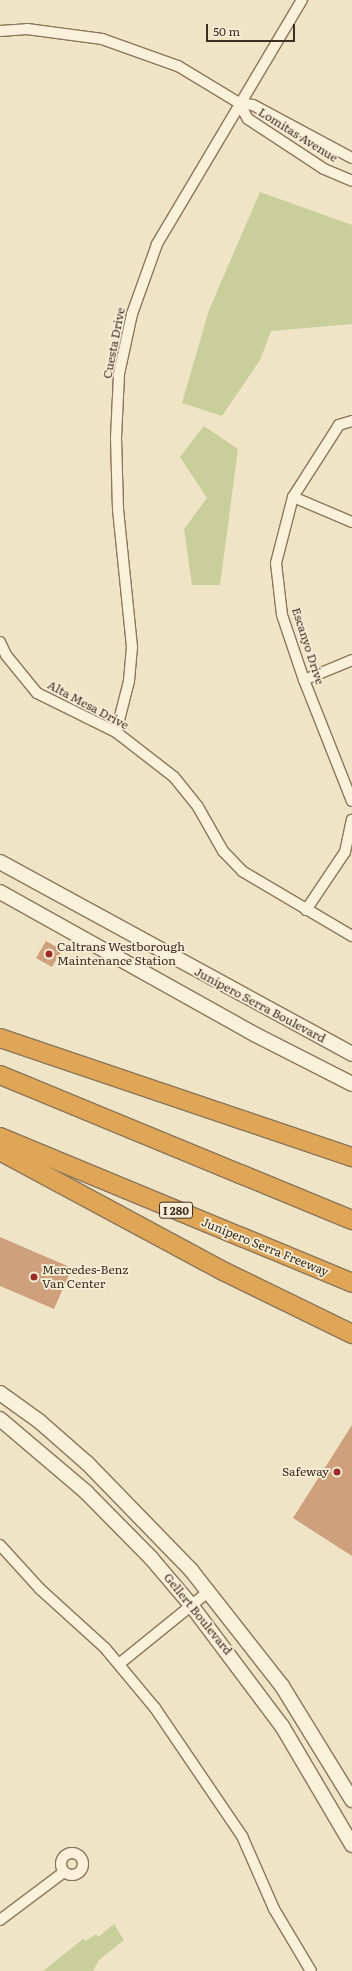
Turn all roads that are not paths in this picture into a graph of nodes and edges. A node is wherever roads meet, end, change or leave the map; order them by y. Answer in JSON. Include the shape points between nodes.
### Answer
{"nodes":[{"id":1,"x":302,"y":0,"type":"edge"},
{"id":2,"x":0,"y":31,"type":"edge"},
{"id":3,"x":239,"y":103,"type":"junction"},
{"id":4,"x":352,"y":158,"type":"edge"},
{"id":5,"x":352,"y":181,"type":"edge"},
{"id":6,"x":352,"y":421,"type":"edge"},
{"id":7,"x":293,"y":497,"type":"junction"},
{"id":8,"x":352,"y":522,"type":"edge"},
{"id":9,"x":0,"y":642,"type":"edge"},
{"id":10,"x":352,"y":660,"type":"edge"},
{"id":11,"x":304,"y":680,"type":"junction"},
{"id":12,"x":116,"y":732,"type":"junction"},
{"id":13,"x":352,"y":801,"type":"edge"},
{"id":14,"x":352,"y":820,"type":"edge"},
{"id":15,"x":0,"y":862,"type":"edge"},
{"id":16,"x":0,"y":892,"type":"edge"},
{"id":17,"x":306,"y":910,"type":"junction"},
{"id":18,"x":352,"y":936,"type":"edge"},
{"id":19,"x":0,"y":1038,"type":"edge"},
{"id":20,"x":352,"y":1054,"type":"edge"},
{"id":21,"x":0,"y":1075,"type":"edge"},
{"id":22,"x":352,"y":1084,"type":"edge"},
{"id":23,"x":0,"y":1137,"type":"edge"},
{"id":24,"x":0,"y":1151,"type":"edge"},
{"id":25,"x":352,"y":1157,"type":"edge"},
{"id":26,"x":352,"y":1220,"type":"edge"},
{"id":27,"x":352,"y":1283,"type":"edge"},
{"id":28,"x":352,"y":1334,"type":"edge"},
{"id":29,"x":0,"y":1393,"type":"edge"},
{"id":30,"x":0,"y":1419,"type":"edge"},
{"id":31,"x":0,"y":1545,"type":"edge"},
{"id":32,"x":209,"y":1591,"type":"junction"},
{"id":33,"x":191,"y":1605,"type":"junction"},
{"id":34,"x":119,"y":1664,"type":"junction"},
{"id":35,"x":352,"y":1800,"type":"edge"},
{"id":36,"x":352,"y":1846,"type":"edge"},
{"id":37,"x":64,"y":1872,"type":"dead end"},
{"id":38,"x":0,"y":1920,"type":"edge"},
{"id":39,"x":312,"y":1971,"type":"edge"}],
"edges":[{"from":1,"to":3,"type":"street","name":"Cuesta Drive"},
{"from":2,"to":3,"type":"street","name":"Lomitas Avenue","via":[[27,29],[102,39],[178,66]]},
{"from":3,"to":4,"type":"street","name":"Lomitas Avenue","via":[[253,105]]},
{"from":3,"to":5,"type":"street","name":"Lomitas Avenue","via":[[248,119],[319,165]]},
{"from":3,"to":12,"type":"street","name":"Cuesta Drive","via":[[157,244],[132,314],[119,374],[116,438],[118,509],[132,647],[129,682]]},
{"from":6,"to":7,"type":"street","name":"Escanyo Drive","via":[[339,425]]},
{"from":7,"to":8,"type":"street"},
{"from":7,"to":11,"type":"street","name":"Escanyo Drive","via":[[276,563],[282,615]]},
{"from":9,"to":12,"type":"street","name":"Alta Mesa Drive","via":[[6,655],[36,693]]},
{"from":10,"to":11,"type":"street"},
{"from":11,"to":13,"type":"street","name":"Escanyo Drive"},
{"from":12,"to":17,"type":"street","name":"Alta Mesa Drive","via":[[174,778],[198,807],[223,851],[242,871]]},
{"from":14,"to":17,"type":"street","via":[[345,852]]},
{"from":15,"to":20,"type":"main road","name":"Junipero Serra Boulevard"},
{"from":16,"to":22,"type":"main road","via":[[256,1035]]},
{"from":17,"to":18,"type":"street","name":"Alta Mesa Drive"},
{"from":19,"to":25,"type":"highway"},
{"from":21,"to":26,"type":"highway"},
{"from":23,"to":27,"type":"highway","name":"Junipero Serra Freeway","number":"I 280"},
{"from":24,"to":28,"type":"highway","via":[[230,1275]]},
{"from":29,"to":32,"type":"main road","name":"Gellert Boulevard","via":[[39,1421],[87,1463],[151,1526]]},
{"from":30,"to":33,"type":"main road","name":"Gellert Boulevard","via":[[86,1492],[151,1558]]},
{"from":31,"to":34,"type":"street","via":[[40,1589]]},
{"from":32,"to":33,"type":"street"},
{"from":32,"to":35,"type":"main road","name":"Gellert Boulevard","via":[[285,1691]]},
{"from":33,"to":34,"type":"street"},
{"from":33,"to":36,"type":"main road","name":"Gellert Boulevard","via":[[282,1726]]},
{"from":34,"to":39,"type":"street","via":[[155,1708],[242,1836],[274,1908]]},
{"from":37,"to":38,"type":"street"}]}
